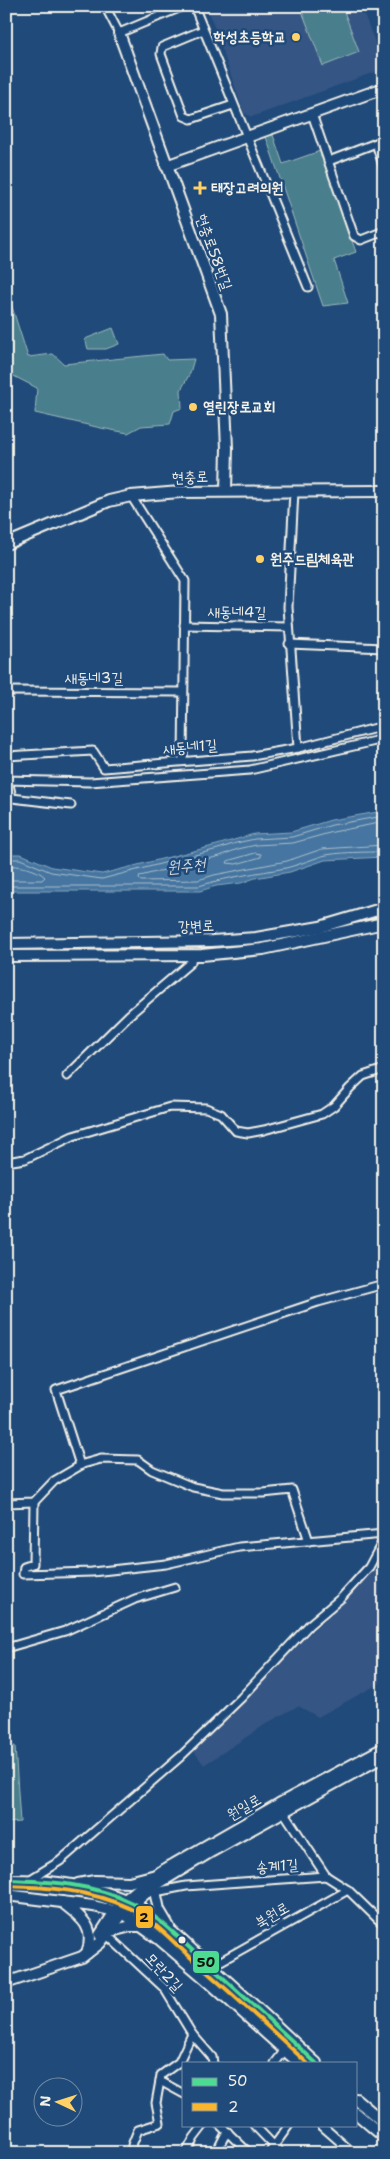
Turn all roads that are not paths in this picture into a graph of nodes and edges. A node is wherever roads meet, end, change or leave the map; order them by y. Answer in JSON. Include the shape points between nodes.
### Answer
{"nodes":[{"id":1,"x":105,"y":6,"type":"edge"},
{"id":2,"x":184,"y":6,"type":"edge"},
{"id":3,"x":194,"y":6,"type":"edge"},
{"id":4,"x":203,"y":30,"type":"junction"},
{"id":5,"x":119,"y":33,"type":"junction"},
{"id":6,"x":384,"y":88,"type":"edge"},
{"id":7,"x":233,"y":106,"type":"junction"},
{"id":8,"x":312,"y":114,"type":"junction"},
{"id":9,"x":245,"y":136,"type":"junction"},
{"id":10,"x":384,"y":140,"type":"edge"},
{"id":11,"x":376,"y":143,"type":"junction"},
{"id":12,"x":329,"y":160,"type":"junction"},
{"id":13,"x":166,"y":166,"type":"junction"},
{"id":14,"x":384,"y":169,"type":"edge"},
{"id":15,"x":384,"y":231,"type":"edge"},
{"id":16,"x":308,"y":287,"type":"dead end"},
{"id":17,"x":384,"y":490,"type":"edge"},
{"id":18,"x":226,"y":491,"type":"junction"},
{"id":19,"x":294,"y":491,"type":"junction"},
{"id":20,"x":131,"y":496,"type":"junction"},
{"id":21,"x":6,"y":544,"type":"edge"},
{"id":22,"x":184,"y":625,"type":"junction"},
{"id":23,"x":289,"y":627,"type":"junction"},
{"id":24,"x":289,"y":644,"type":"junction"},
{"id":25,"x":384,"y":648,"type":"edge"},
{"id":26,"x":6,"y":692,"type":"edge"},
{"id":27,"x":182,"y":692,"type":"junction"},
{"id":28,"x":384,"y":726,"type":"edge"},
{"id":29,"x":384,"y":739,"type":"edge"},
{"id":30,"x":298,"y":748,"type":"junction"},
{"id":31,"x":6,"y":756,"type":"edge"},
{"id":32,"x":183,"y":761,"type":"junction"},
{"id":33,"x":7,"y":780,"type":"edge"},
{"id":34,"x":71,"y":804,"type":"dead end"},
{"id":35,"x":384,"y":908,"type":"edge"},
{"id":36,"x":384,"y":923,"type":"edge"},
{"id":37,"x":6,"y":944,"type":"edge"},
{"id":38,"x":192,"y":955,"type":"junction"},
{"id":39,"x":6,"y":956,"type":"edge"},
{"id":40,"x":384,"y":1069,"type":"edge"},
{"id":41,"x":67,"y":1076,"type":"dead end"},
{"id":42,"x":6,"y":1162,"type":"edge"},
{"id":43,"x":384,"y":1284,"type":"edge"},
{"id":44,"x":80,"y":1465,"type":"junction"},
{"id":45,"x":34,"y":1502,"type":"junction"},
{"id":46,"x":6,"y":1504,"type":"edge"},
{"id":47,"x":384,"y":1534,"type":"edge"},
{"id":48,"x":384,"y":1539,"type":"edge"},
{"id":49,"x":309,"y":1541,"type":"junction"},
{"id":50,"x":175,"y":1587,"type":"dead end"},
{"id":51,"x":6,"y":1648,"type":"edge"},
{"id":52,"x":384,"y":1748,"type":"edge"},
{"id":53,"x":384,"y":1756,"type":"edge"},
{"id":54,"x":283,"y":1811,"type":"junction"},
{"id":55,"x":326,"y":1876,"type":"junction"},
{"id":56,"x":6,"y":1880,"type":"edge"},
{"id":57,"x":29,"y":1880,"type":"junction"},
{"id":58,"x":155,"y":1884,"type":"junction"},
{"id":59,"x":73,"y":1886,"type":"junction"},
{"id":60,"x":348,"y":1890,"type":"junction"},
{"id":61,"x":6,"y":1895,"type":"edge"},
{"id":62,"x":61,"y":1901,"type":"junction"},
{"id":63,"x":129,"y":1902,"type":"junction"},
{"id":64,"x":119,"y":1912,"type":"junction"},
{"id":65,"x":384,"y":1925,"type":"edge"},
{"id":66,"x":141,"y":1926,"type":"junction"},
{"id":67,"x":109,"y":1933,"type":"junction"},
{"id":68,"x":174,"y":1933,"type":"junction"},
{"id":69,"x":85,"y":1955,"type":"junction"},
{"id":70,"x":212,"y":1966,"type":"junction"},
{"id":71,"x":6,"y":1983,"type":"edge"},
{"id":72,"x":192,"y":2034,"type":"junction"},
{"id":73,"x":285,"y":2050,"type":"junction"},
{"id":74,"x":213,"y":2062,"type":"edge"},
{"id":75,"x":276,"y":2062,"type":"edge"},
{"id":76,"x":298,"y":2062,"type":"edge"},
{"id":77,"x":315,"y":2062,"type":"edge"},
{"id":78,"x":160,"y":2081,"type":"junction"},
{"id":79,"x":182,"y":2093,"type":"edge"},
{"id":80,"x":358,"y":2101,"type":"edge"},
{"id":81,"x":358,"y":2115,"type":"edge"},
{"id":82,"x":384,"y":2123,"type":"edge"},
{"id":83,"x":203,"y":2126,"type":"edge"},
{"id":84,"x":221,"y":2126,"type":"edge"},
{"id":85,"x":255,"y":2126,"type":"edge"},
{"id":86,"x":288,"y":2126,"type":"edge"},
{"id":87,"x":322,"y":2126,"type":"edge"},
{"id":88,"x":228,"y":2132,"type":"junction"},
{"id":89,"x":384,"y":2137,"type":"edge"},
{"id":90,"x":132,"y":2145,"type":"dead end"},
{"id":91,"x":272,"y":2150,"type":"edge"},
{"id":92,"x":186,"y":2153,"type":"edge"},
{"id":93,"x":216,"y":2153,"type":"edge"},
{"id":94,"x":248,"y":2153,"type":"edge"},
{"id":95,"x":281,"y":2153,"type":"edge"},
{"id":96,"x":353,"y":2153,"type":"edge"}],
"edges":[{"from":1,"to":5,"type":"street","name":"현충로58번길"},
{"from":2,"to":5,"type":"street"},
{"from":3,"to":4,"type":"street"},
{"from":4,"to":7,"type":"street"},
{"from":4,"to":7,"type":"street","via":[[162,47],[160,54],[184,116],[191,120]]},
{"from":5,"to":13,"type":"street","name":"현충로58번길"},
{"from":6,"to":8,"type":"street"},
{"from":7,"to":9,"type":"street"},
{"from":8,"to":9,"type":"street"},
{"from":8,"to":12,"type":"street"},
{"from":9,"to":13,"type":"street"},
{"from":9,"to":16,"type":"street"},
{"from":10,"to":11,"type":"street"},
{"from":11,"to":12,"type":"street"},
{"from":11,"to":14,"type":"street"},
{"from":12,"to":15,"type":"street","via":[[354,236],[361,240]]},
{"from":13,"to":18,"type":"street","name":"현충로58번길","via":[[221,314]]},
{"from":17,"to":19,"type":"street","name":"현충로"},
{"from":18,"to":19,"type":"street","name":"현충로"},
{"from":18,"to":20,"type":"street","name":"현충로"},
{"from":19,"to":23,"type":"street"},
{"from":20,"to":21,"type":"street","name":"현충로"},
{"from":20,"to":22,"type":"street","via":[[185,581]]},
{"from":22,"to":23,"type":"street","name":"새동네4길"},
{"from":22,"to":27,"type":"street"},
{"from":23,"to":24,"type":"street"},
{"from":24,"to":25,"type":"street"},
{"from":24,"to":30,"type":"street"},
{"from":26,"to":27,"type":"street","name":"새동네3길"},
{"from":27,"to":32,"type":"street"},
{"from":28,"to":30,"type":"street","name":"새동네1길"},
{"from":29,"to":33,"type":"street","via":[[250,770],[90,782]]},
{"from":30,"to":32,"type":"street","name":"새동네1길","via":[[252,756]]},
{"from":31,"to":32,"type":"street","name":"새동네1길","via":[[93,751],[104,768]]},
{"from":33,"to":34,"type":"street","via":[[12,798]]},
{"from":35,"to":37,"type":"street","name":"강변로","via":[[320,927],[256,938]]},
{"from":36,"to":38,"type":"street","name":"강변로","via":[[264,949]]},
{"from":38,"to":39,"type":"street","name":"강변로"},
{"from":38,"to":41,"type":"street","via":[[191,962],[129,1015]]},
{"from":40,"to":42,"type":"street","via":[[363,1076],[322,1114],[264,1130],[236,1131],[221,1114],[206,1108],[170,1107],[73,1136],[25,1159]]},
{"from":43,"to":44,"type":"street","via":[[318,1302],[56,1390]]},
{"from":44,"to":45,"type":"street","via":[[54,1481]]},
{"from":44,"to":49,"type":"street","via":[[101,1460],[138,1460],[152,1470],[193,1487],[223,1493],[292,1490]]},
{"from":45,"to":46,"type":"street"},
{"from":45,"to":49,"type":"street","via":[[33,1564],[24,1568],[23,1574],[92,1572],[166,1564],[239,1547]]},
{"from":47,"to":49,"type":"street"},
{"from":48,"to":57,"type":"street","via":[[369,1567],[341,1598],[309,1625],[187,1750],[60,1861]]},
{"from":50,"to":51,"type":"street","via":[[135,1599],[65,1631]]},
{"from":52,"to":58,"type":"street","name":"원일로","via":[[279,1804]]},
{"from":53,"to":54,"type":"street","name":"원일로"},
{"from":54,"to":55,"type":"street"},
{"from":54,"to":58,"type":"street","name":"원일로"},
{"from":55,"to":58,"type":"street","name":"송계1길","via":[[186,1886]]},
{"from":55,"to":60,"type":"street"},
{"from":56,"to":57,"type":"street"},
{"from":57,"to":59,"type":"street"},
{"from":58,"to":59,"type":"street","via":[[95,1881]]},
{"from":58,"to":63,"type":"street","name":"원일로"},
{"from":58,"to":68,"type":"street","via":[[159,1910]]},
{"from":59,"to":63,"type":"street"},
{"from":60,"to":65,"type":"street"},
{"from":60,"to":70,"type":"street","name":"북원로"},
{"from":61,"to":62,"type":"street"},
{"from":62,"to":64,"type":"street"},
{"from":62,"to":69,"type":"street","via":[[86,1921],[90,1940]]},
{"from":63,"to":64,"type":"street","name":"원일로"},
{"from":63,"to":68,"type":"street"},
{"from":64,"to":66,"type":"street"},
{"from":64,"to":67,"type":"street"},
{"from":64,"to":69,"type":"street"},
{"from":66,"to":67,"type":"street"},
{"from":66,"to":73,"type":"street"},
{"from":67,"to":69,"type":"street"},
{"from":67,"to":72,"type":"street","name":"모란2길","via":[[164,1988]]},
{"from":68,"to":70,"type":"street"},
{"from":69,"to":71,"type":"street"},
{"from":70,"to":77,"type":"street"},
{"from":72,"to":74,"type":"street","name":"모란2길"},
{"from":72,"to":78,"type":"street","via":[[179,2062],[161,2075]]},
{"from":73,"to":75,"type":"street"},
{"from":73,"to":76,"type":"street"},
{"from":78,"to":79,"type":"street"},
{"from":78,"to":90,"type":"street","via":[[156,2103],[160,2123],[138,2130]]},
{"from":80,"to":82,"type":"street"},
{"from":81,"to":89,"type":"street"},
{"from":83,"to":92,"type":"street"},
{"from":84,"to":88,"type":"street"},
{"from":85,"to":91,"type":"street"},
{"from":86,"to":91,"type":"street"},
{"from":87,"to":96,"type":"street"},
{"from":88,"to":93,"type":"street"},
{"from":88,"to":94,"type":"street"},
{"from":91,"to":95,"type":"street"}]}
